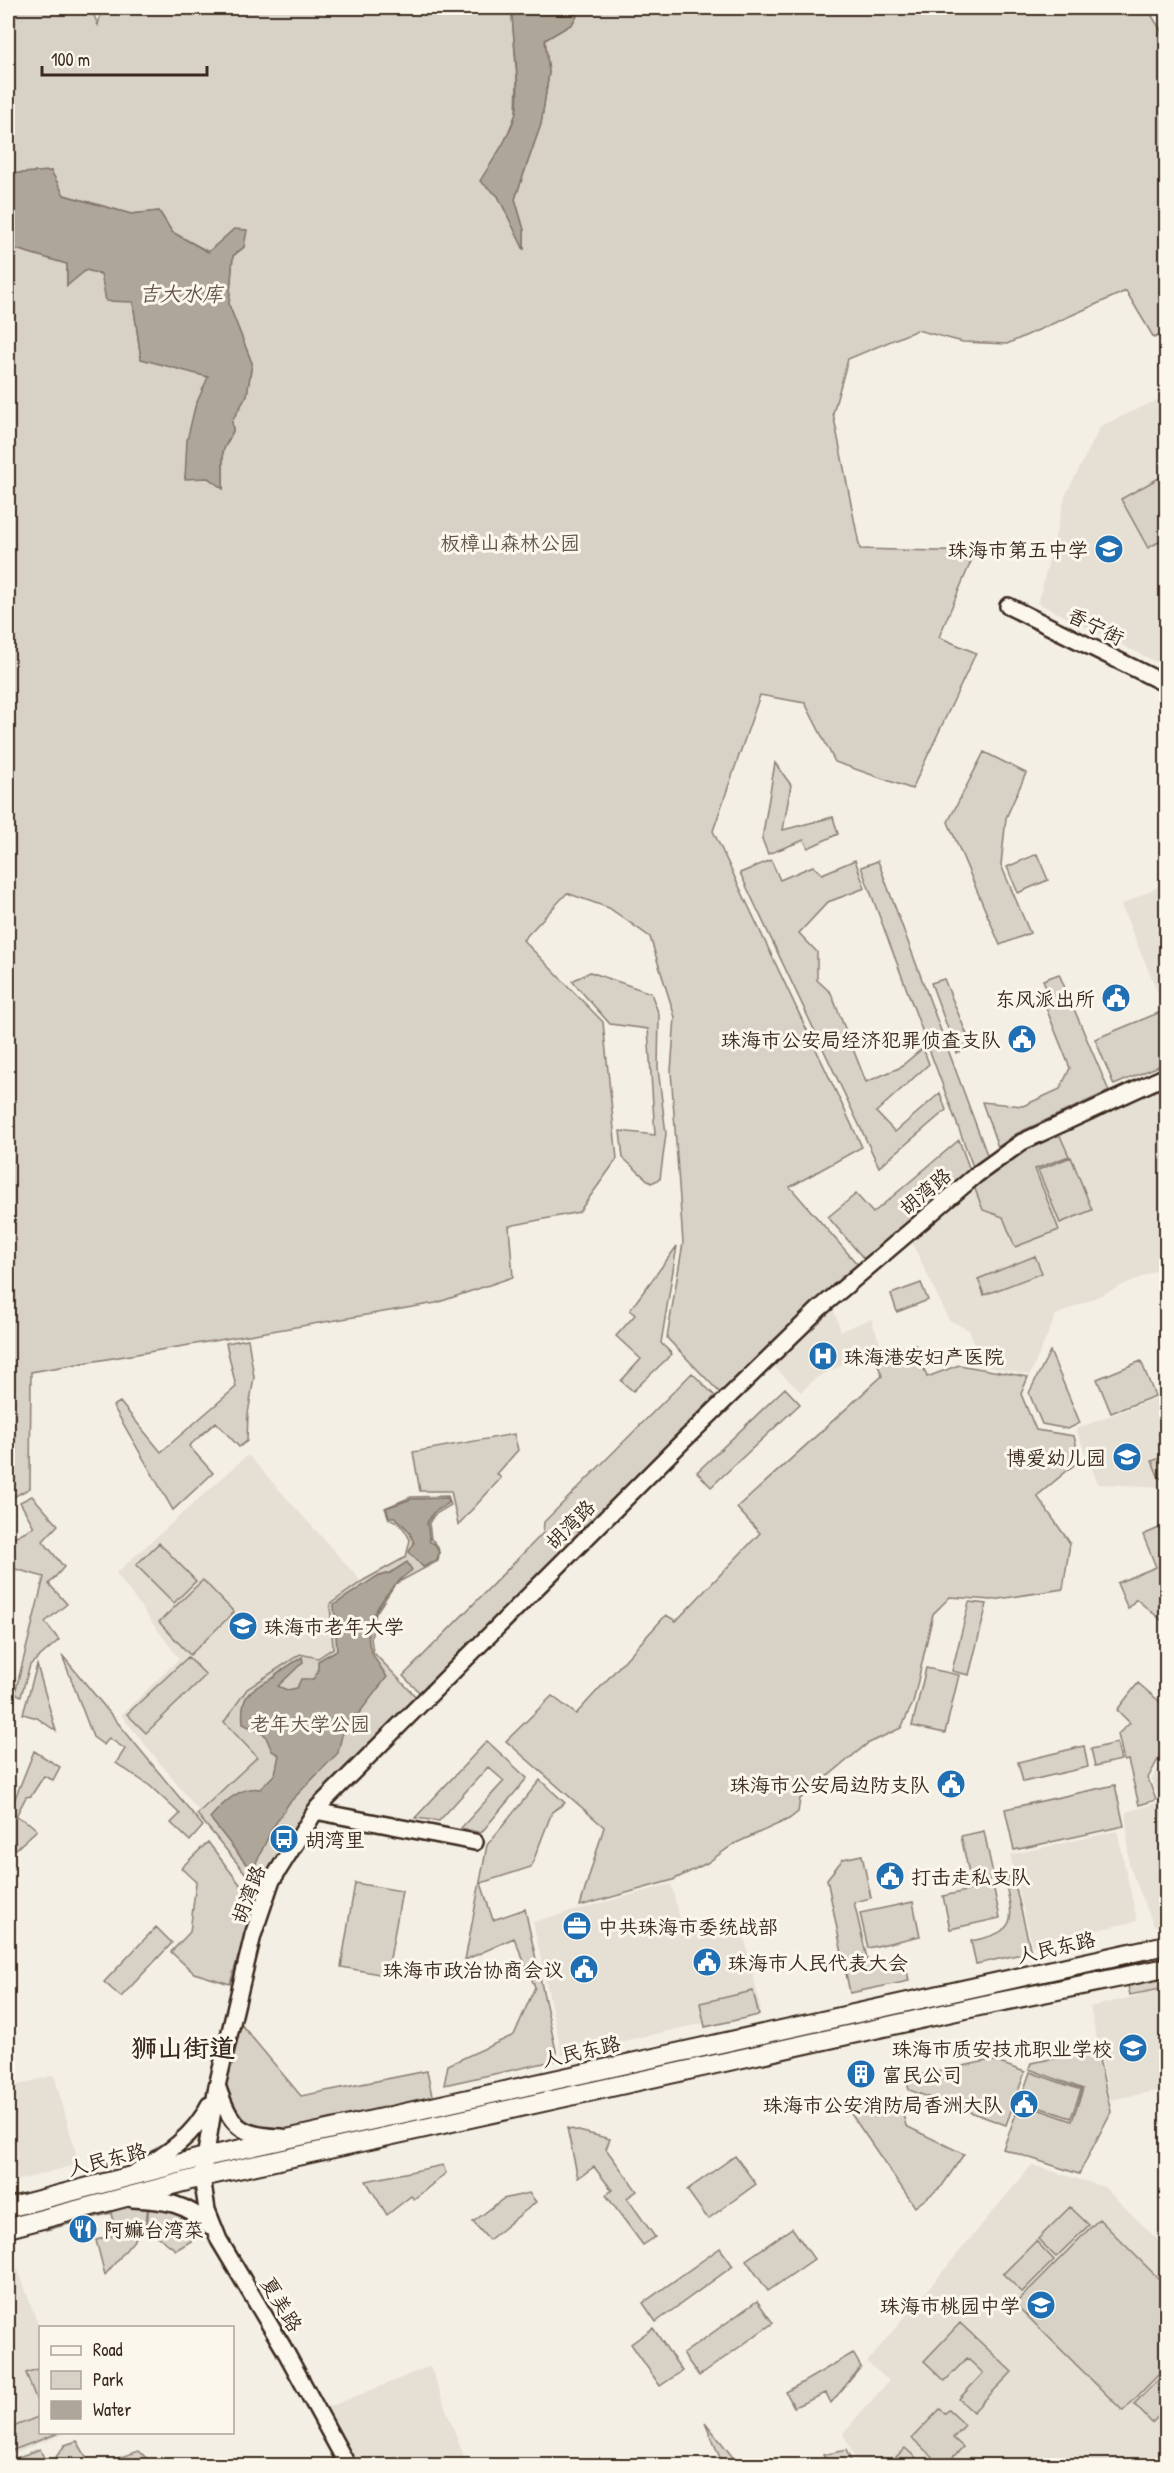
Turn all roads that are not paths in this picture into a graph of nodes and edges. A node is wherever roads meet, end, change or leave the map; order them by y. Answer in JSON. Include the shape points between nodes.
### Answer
{"nodes":[{"id":1,"x":1008,"y":606,"type":"dead end"},
{"id":2,"x":1167,"y":684,"type":"edge"},
{"id":3,"x":1167,"y":1076,"type":"edge"},
{"id":4,"x":315,"y":1811,"type":"junction"},
{"id":5,"x":475,"y":1842,"type":"dead end"},
{"id":6,"x":1167,"y":1945,"type":"edge"},
{"id":7,"x":1167,"y":1968,"type":"edge"},
{"id":8,"x":217,"y":2086,"type":"junction"},
{"id":9,"x":311,"y":2135,"type":"junction"},
{"id":10,"x":204,"y":2157,"type":"junction"},
{"id":11,"x":202,"y":2177,"type":"junction"},
{"id":12,"x":124,"y":2178,"type":"junction"},
{"id":13,"x":120,"y":2199,"type":"junction"},
{"id":14,"x":8,"y":2208,"type":"edge"},
{"id":15,"x":8,"y":2228,"type":"edge"},
{"id":16,"x":219,"y":2240,"type":"junction"},
{"id":17,"x":348,"y":2466,"type":"edge"}],
"edges":[{"from":1,"to":2,"type":"street","name":"香宁街"},
{"from":3,"to":4,"type":"street","name":"胡湾路","via":[[1022,1142],[976,1175],[819,1309]]},
{"from":4,"to":5,"type":"street"},
{"from":4,"to":8,"type":"street","name":"胡湾路","via":[[270,1882]]},
{"from":6,"to":9,"type":"main road","name":"人民东路"},
{"from":7,"to":11,"type":"main road"},
{"from":8,"to":9,"type":"street","via":[[226,2112],[238,2128],[255,2135]]},
{"from":8,"to":10,"type":"street","name":"胡湾路"},
{"from":8,"to":12,"type":"street","via":[[192,2131]]},
{"from":9,"to":10,"type":"main road","name":"人民东路"},
{"from":10,"to":11,"type":"street","name":"夏美路"},
{"from":10,"to":12,"type":"main road","name":"人民东路"},
{"from":11,"to":13,"type":"main road"},
{"from":11,"to":16,"type":"street","name":"夏美路","via":[[207,2210]]},
{"from":12,"to":14,"type":"main road","name":"人民东路"},
{"from":13,"to":15,"type":"main road"},
{"from":13,"to":16,"type":"street","via":[[150,2200],[187,2208],[201,2217]]},
{"from":16,"to":17,"type":"street","name":"夏美路"}]}
